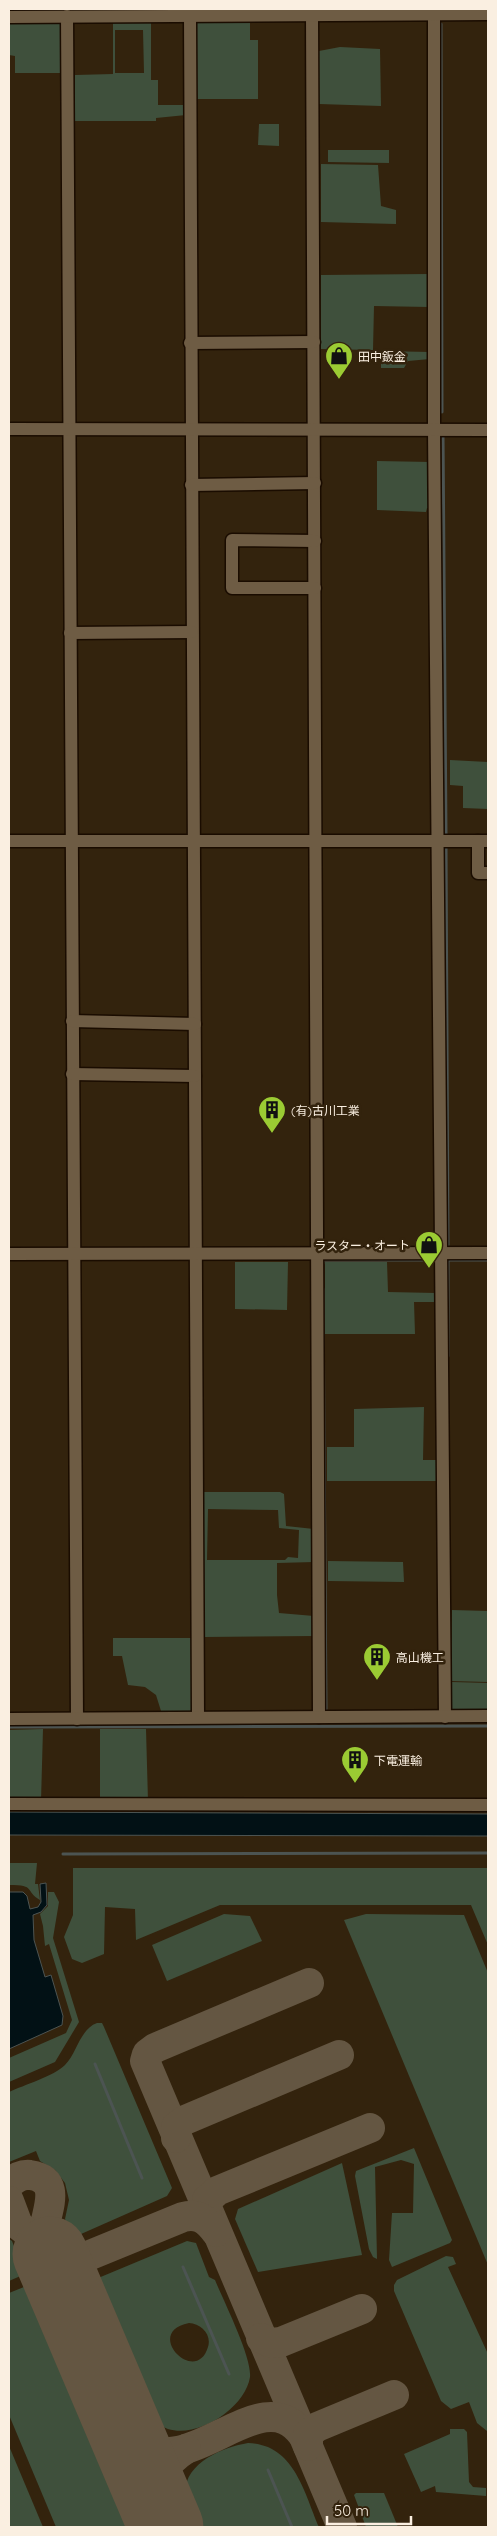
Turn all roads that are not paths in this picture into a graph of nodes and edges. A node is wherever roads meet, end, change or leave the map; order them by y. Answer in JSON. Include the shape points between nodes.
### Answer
{"nodes":[{"id":1,"x":434,"y":11,"type":"edge"},
{"id":2,"x":488,"y":14,"type":"edge"},
{"id":3,"x":190,"y":15,"type":"junction"},
{"id":4,"x":312,"y":15,"type":"junction"},
{"id":5,"x":67,"y":16,"type":"junction"},
{"id":6,"x":9,"y":17,"type":"edge"},
{"id":7,"x":193,"y":342,"type":"junction"},
{"id":8,"x":314,"y":342,"type":"junction"},
{"id":9,"x":9,"y":429,"type":"edge"},
{"id":10,"x":69,"y":429,"type":"junction"},
{"id":11,"x":314,"y":429,"type":"junction"},
{"id":12,"x":434,"y":429,"type":"junction"},
{"id":13,"x":488,"y":430,"type":"edge"},
{"id":14,"x":190,"y":431,"type":"junction"},
{"id":15,"x":314,"y":483,"type":"junction"},
{"id":16,"x":191,"y":486,"type":"junction"},
{"id":17,"x":315,"y":540,"type":"junction"},
{"id":18,"x":315,"y":588,"type":"junction"},
{"id":19,"x":192,"y":632,"type":"junction"},
{"id":20,"x":70,"y":633,"type":"junction"},
{"id":21,"x":315,"y":840,"type":"junction"},
{"id":22,"x":9,"y":841,"type":"edge"},
{"id":23,"x":71,"y":841,"type":"junction"},
{"id":24,"x":194,"y":841,"type":"junction"},
{"id":25,"x":439,"y":841,"type":"junction"},
{"id":26,"x":483,"y":841,"type":"edge"},
{"id":27,"x":488,"y":873,"type":"edge"},
{"id":28,"x":72,"y":1021,"type":"junction"},
{"id":29,"x":195,"y":1024,"type":"junction"},
{"id":30,"x":72,"y":1074,"type":"junction"},
{"id":31,"x":195,"y":1076,"type":"junction"},
{"id":32,"x":442,"y":1253,"type":"junction"},
{"id":33,"x":488,"y":1253,"type":"edge"},
{"id":34,"x":9,"y":1254,"type":"edge"},
{"id":35,"x":74,"y":1254,"type":"junction"},
{"id":36,"x":196,"y":1254,"type":"junction"},
{"id":37,"x":318,"y":1254,"type":"junction"},
{"id":38,"x":488,"y":1716,"type":"edge"},
{"id":39,"x":319,"y":1717,"type":"junction"},
{"id":40,"x":445,"y":1717,"type":"junction"},
{"id":41,"x":198,"y":1718,"type":"junction"},
{"id":42,"x":9,"y":1719,"type":"edge"},
{"id":43,"x":76,"y":1719,"type":"junction"},
{"id":44,"x":9,"y":1804,"type":"edge"},
{"id":45,"x":488,"y":1805,"type":"edge"}],
"edges":[{"from":1,"to":2,"type":"street"},
{"from":1,"to":4,"type":"street"},
{"from":1,"to":12,"type":"street"},
{"from":3,"to":4,"type":"street"},
{"from":3,"to":5,"type":"street"},
{"from":3,"to":7,"type":"street"},
{"from":4,"to":8,"type":"street"},
{"from":5,"to":6,"type":"street"},
{"from":5,"to":10,"type":"street"},
{"from":7,"to":8,"type":"street"},
{"from":7,"to":14,"type":"street"},
{"from":8,"to":11,"type":"street"},
{"from":9,"to":10,"type":"street"},
{"from":10,"to":14,"type":"street"},
{"from":10,"to":20,"type":"street"},
{"from":11,"to":12,"type":"street"},
{"from":11,"to":14,"type":"street"},
{"from":11,"to":15,"type":"street"},
{"from":12,"to":13,"type":"street"},
{"from":12,"to":25,"type":"street"},
{"from":14,"to":16,"type":"street"},
{"from":15,"to":16,"type":"street"},
{"from":15,"to":17,"type":"street"},
{"from":16,"to":19,"type":"street"},
{"from":17,"to":18,"type":"street"},
{"from":17,"to":18,"type":"street","via":[[232,540],[232,588]]},
{"from":18,"to":21,"type":"street"},
{"from":19,"to":20,"type":"street"},
{"from":19,"to":24,"type":"street"},
{"from":20,"to":23,"type":"street"},
{"from":21,"to":24,"type":"street"},
{"from":21,"to":25,"type":"street"},
{"from":21,"to":37,"type":"street"},
{"from":22,"to":23,"type":"street"},
{"from":23,"to":24,"type":"street"},
{"from":23,"to":28,"type":"street"},
{"from":24,"to":29,"type":"street"},
{"from":25,"to":26,"type":"street"},
{"from":25,"to":32,"type":"street"},
{"from":26,"to":27,"type":"street","via":[[478,873]]},
{"from":28,"to":29,"type":"street"},
{"from":28,"to":30,"type":"street"},
{"from":29,"to":31,"type":"street"},
{"from":30,"to":31,"type":"street"},
{"from":30,"to":35,"type":"street"},
{"from":31,"to":36,"type":"street"},
{"from":32,"to":33,"type":"street"},
{"from":32,"to":37,"type":"street"},
{"from":32,"to":40,"type":"street"},
{"from":34,"to":35,"type":"street"},
{"from":35,"to":36,"type":"street"},
{"from":35,"to":43,"type":"street"},
{"from":36,"to":37,"type":"street"},
{"from":36,"to":41,"type":"street"},
{"from":37,"to":39,"type":"street"},
{"from":38,"to":40,"type":"street"},
{"from":39,"to":40,"type":"street"},
{"from":39,"to":41,"type":"street"},
{"from":41,"to":43,"type":"street"},
{"from":42,"to":43,"type":"street"},
{"from":44,"to":45,"type":"street"}]}
